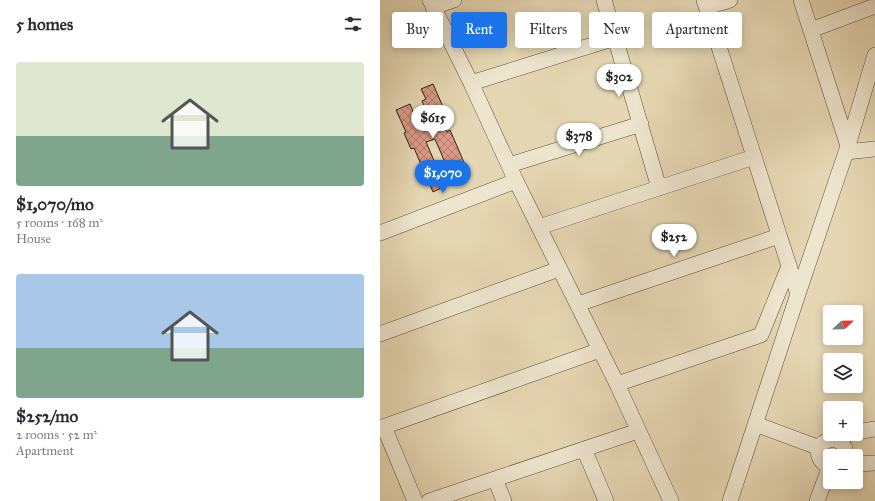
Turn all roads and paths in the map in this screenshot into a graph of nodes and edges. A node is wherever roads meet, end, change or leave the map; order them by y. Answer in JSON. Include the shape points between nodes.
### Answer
{"nodes":[{"id":1,"x":454,"y":0,"type":"edge"},
{"id":2,"x":604,"y":0,"type":"edge"},
{"id":3,"x":730,"y":0,"type":"edge"},
{"id":4,"x":801,"y":0,"type":"edge"},
{"id":5,"x":432,"y":3,"type":"edge"},
{"id":6,"x":706,"y":3,"type":"edge"},
{"id":7,"x":875,"y":6,"type":"edge"},
{"id":8,"x":607,"y":12,"type":"edge"},
{"id":9,"x":810,"y":30,"type":"junction"},
{"id":10,"x":589,"y":46,"type":"edge"},
{"id":11,"x":618,"y":48,"type":"edge"},
{"id":12,"x":875,"y":55,"type":"edge"},
{"id":13,"x":471,"y":83,"type":"junction"},
{"id":14,"x":641,"y":124,"type":"junction"},
{"id":15,"x":875,"y":148,"type":"edge"},
{"id":16,"x":847,"y":149,"type":"junction"},
{"id":17,"x":754,"y":158,"type":"junction"},
{"id":18,"x":508,"y":165,"type":"junction"},
{"id":19,"x":516,"y":181,"type":"junction"},
{"id":20,"x":660,"y":188,"type":"junction"},
{"id":21,"x":539,"y":227,"type":"junction"},
{"id":22,"x":380,"y":233,"type":"edge"},
{"id":23,"x":779,"y":236,"type":"junction"},
{"id":24,"x":789,"y":266,"type":"junction"},
{"id":25,"x":559,"y":269,"type":"junction"},
{"id":26,"x":798,"y":294,"type":"junction"},
{"id":27,"x":578,"y":304,"type":"junction"},
{"id":28,"x":380,"y":334,"type":"edge"},
{"id":29,"x":600,"y":350,"type":"junction"},
{"id":30,"x":617,"y":384,"type":"junction"},
{"id":31,"x":755,"y":424,"type":"junction"},
{"id":32,"x":382,"y":428,"type":"edge"},
{"id":33,"x":875,"y":429,"type":"edge"},
{"id":34,"x":638,"y":431,"type":"junction"},
{"id":35,"x":863,"y":431,"type":"edge"},
{"id":36,"x":826,"y":441,"type":"edge"},
{"id":37,"x":820,"y":448,"type":"junction"},
{"id":38,"x":584,"y":449,"type":"junction"},
{"id":39,"x":823,"y":463,"type":"edge"},
{"id":40,"x":875,"y":463,"type":"edge"},
{"id":41,"x":863,"y":464,"type":"edge"},
{"id":42,"x":495,"y":479,"type":"junction"},
{"id":43,"x":823,"y":485,"type":"edge"},
{"id":44,"x":415,"y":501,"type":"edge"},
{"id":45,"x":430,"y":501,"type":"edge"},
{"id":46,"x":504,"y":501,"type":"edge"},
{"id":47,"x":606,"y":501,"type":"edge"},
{"id":48,"x":671,"y":501,"type":"edge"},
{"id":49,"x":730,"y":501,"type":"edge"},
{"id":50,"x":817,"y":501,"type":"edge"}],
"edges":[{"from":1,"to":5,"type":"street"},
{"from":2,"to":8,"type":"street"},
{"from":3,"to":6,"type":"street"},
{"from":4,"to":9,"type":"street"},
{"from":5,"to":13,"type":"street"},
{"from":6,"to":17,"type":"street"},
{"from":7,"to":9,"type":"street"},
{"from":9,"to":16,"type":"street"},
{"from":10,"to":13,"type":"street"},
{"from":11,"to":14,"type":"street"},
{"from":12,"to":16,"type":"street"},
{"from":13,"to":18,"type":"street"},
{"from":14,"to":18,"type":"street"},
{"from":14,"to":20,"type":"street"},
{"from":15,"to":16,"type":"street"},
{"from":16,"to":26,"type":"street"},
{"from":17,"to":20,"type":"street"},
{"from":17,"to":23,"type":"street"},
{"from":18,"to":19,"type":"street"},
{"from":19,"to":21,"type":"street"},
{"from":19,"to":22,"type":"street"},
{"from":20,"to":21,"type":"street"},
{"from":21,"to":25,"type":"street"},
{"from":23,"to":24,"type":"street"},
{"from":23,"to":27,"type":"street"},
{"from":24,"to":26,"type":"street"},
{"from":24,"to":30,"type":"street","via":[[761,335]]},
{"from":25,"to":27,"type":"street"},
{"from":25,"to":28,"type":"street"},
{"from":26,"to":31,"type":"street"},
{"from":27,"to":29,"type":"street"},
{"from":29,"to":30,"type":"street"},
{"from":29,"to":32,"type":"street"},
{"from":30,"to":34,"type":"street"},
{"from":31,"to":37,"type":"street"},
{"from":31,"to":49,"type":"street"},
{"from":32,"to":44,"type":"street"},
{"from":33,"to":35,"type":"street"},
{"from":34,"to":38,"type":"street"},
{"from":34,"to":48,"type":"street"},
{"from":36,"to":37,"type":"street"},
{"from":37,"to":39,"type":"street"},
{"from":38,"to":42,"type":"street"},
{"from":38,"to":47,"type":"street"},
{"from":40,"to":41,"type":"street"},
{"from":42,"to":45,"type":"street"},
{"from":42,"to":46,"type":"street"},
{"from":43,"to":50,"type":"street"}]}
